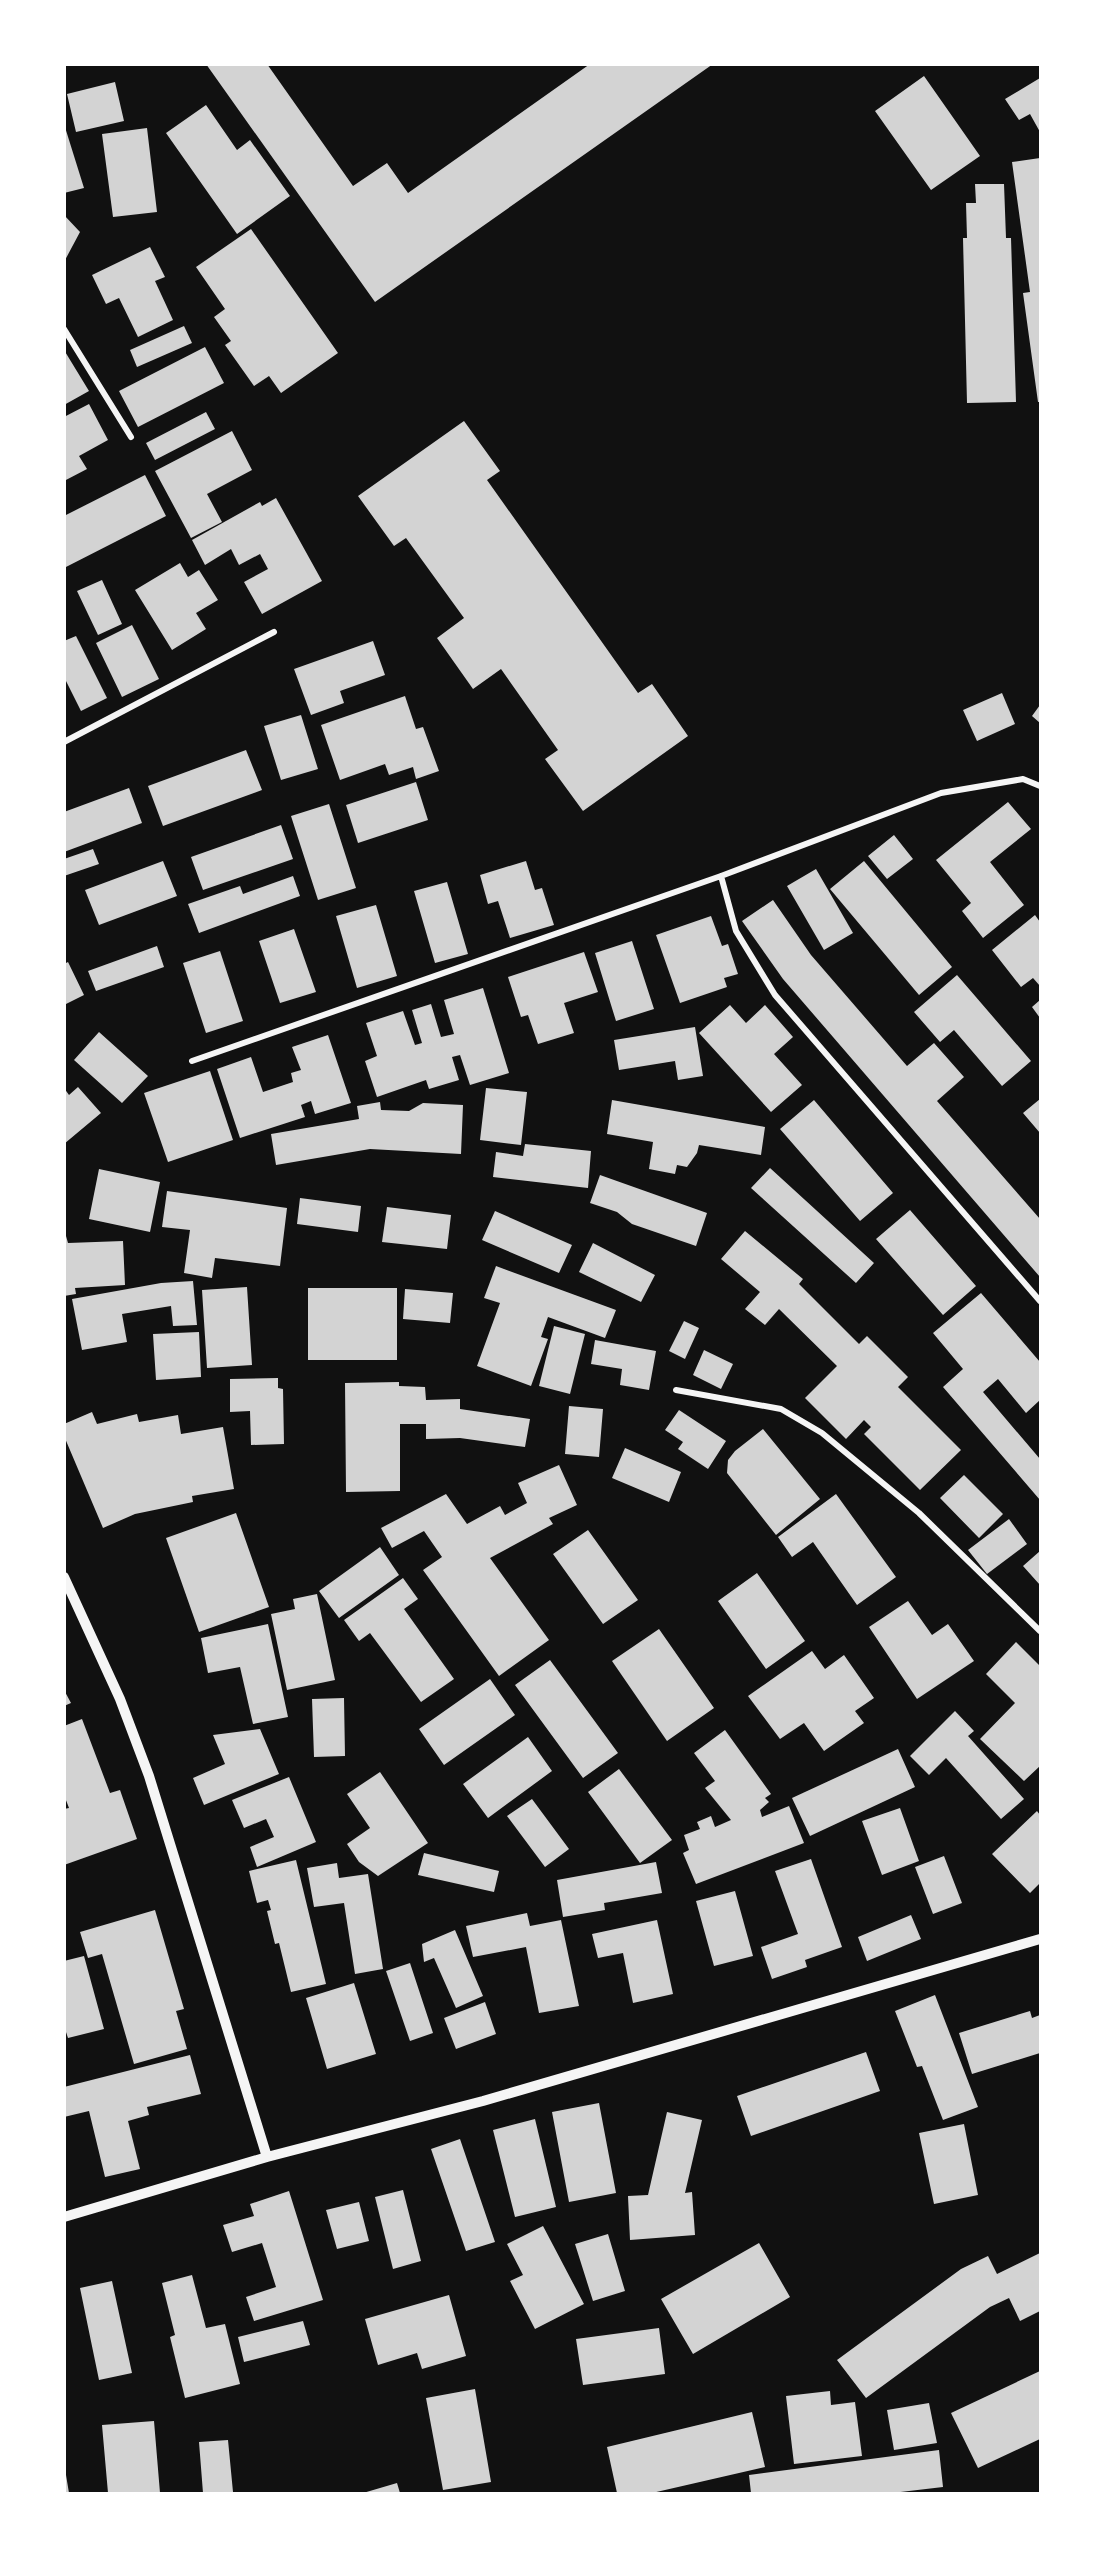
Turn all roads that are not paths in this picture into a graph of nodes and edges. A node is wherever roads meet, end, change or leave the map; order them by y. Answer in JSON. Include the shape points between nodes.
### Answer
{"nodes":[{"id":1,"x":64,"y":329,"type":"edge"},
{"id":2,"x":131,"y":437,"type":"dead end"},
{"id":3,"x":274,"y":632,"type":"dead end"},
{"id":4,"x":64,"y":742,"type":"edge"},
{"id":5,"x":1041,"y":786,"type":"edge"},
{"id":6,"x":721,"y":876,"type":"junction"},
{"id":7,"x":192,"y":1061,"type":"dead end"},
{"id":8,"x":1041,"y":1301,"type":"edge"},
{"id":9,"x":676,"y":1390,"type":"dead end"},
{"id":10,"x":64,"y":1577,"type":"edge"},
{"id":11,"x":1041,"y":1630,"type":"edge"},
{"id":12,"x":1041,"y":1939,"type":"edge"},
{"id":13,"x":267,"y":2157,"type":"junction"},
{"id":14,"x":64,"y":2217,"type":"edge"}],
"edges":[{"from":1,"to":2,"type":"street"},
{"from":3,"to":4,"type":"street"},
{"from":5,"to":6,"type":"street","via":[[1023,779],[941,793]]},
{"from":6,"to":7,"type":"street"},
{"from":6,"to":8,"type":"street","via":[[736,931],[775,995]]},
{"from":9,"to":11,"type":"street","via":[[781,1408],[822,1433],[919,1513]]},
{"from":10,"to":13,"type":"street","via":[[120,1699],[149,1776]]},
{"from":12,"to":13,"type":"street","via":[[483,2101]]},
{"from":13,"to":14,"type":"street"}]}
